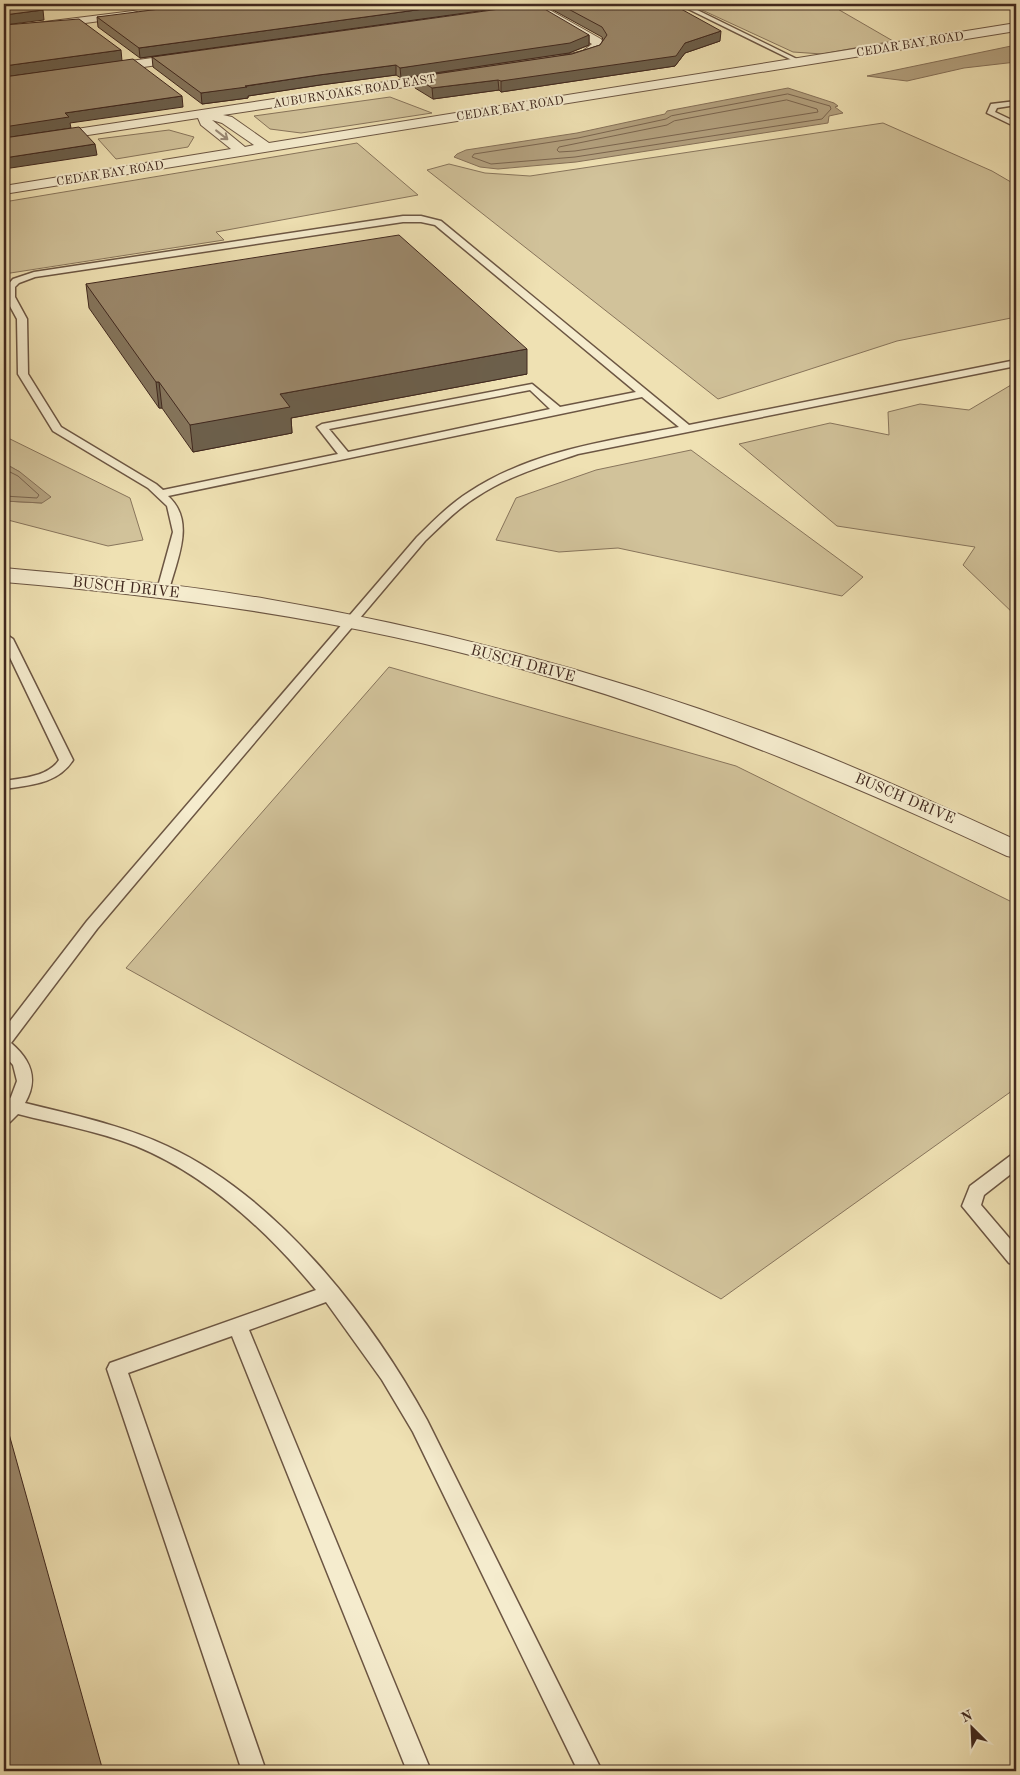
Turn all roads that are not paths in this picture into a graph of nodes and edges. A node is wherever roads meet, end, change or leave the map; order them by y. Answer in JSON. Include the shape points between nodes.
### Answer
{"nodes":[{"id":1,"x":681,"y":4,"type":"edge"},
{"id":2,"x":534,"y":6,"type":"edge"},
{"id":3,"x":65,"y":10,"type":"dead end"},
{"id":4,"x":519,"y":11,"type":"edge"},
{"id":5,"x":146,"y":12,"type":"edge"},
{"id":6,"x":80,"y":21,"type":"junction"},
{"id":7,"x":1016,"y":27,"type":"edge"},
{"id":8,"x":4,"y":31,"type":"edge"},
{"id":9,"x":93,"y":31,"type":"edge"},
{"id":10,"x":124,"y":55,"type":"edge"},
{"id":11,"x":198,"y":55,"type":"edge"},
{"id":12,"x":552,"y":61,"type":"edge"},
{"id":13,"x":800,"y":62,"type":"junction"},
{"id":14,"x":136,"y":64,"type":"junction"},
{"id":15,"x":86,"y":71,"type":"edge"},
{"id":16,"x":150,"y":74,"type":"edge"},
{"id":17,"x":464,"y":74,"type":"edge"},
{"id":18,"x":188,"y":103,"type":"dead end"},
{"id":19,"x":1016,"y":103,"type":"edge"},
{"id":20,"x":204,"y":114,"type":"junction"},
{"id":21,"x":1016,"y":125,"type":"edge"},
{"id":22,"x":4,"y":144,"type":"edge"},
{"id":23,"x":267,"y":148,"type":"junction"},
{"id":24,"x":243,"y":152,"type":"junction"},
{"id":25,"x":4,"y":190,"type":"edge"},
{"id":26,"x":1016,"y":363,"type":"edge"},
{"id":27,"x":644,"y":393,"type":"junction"},
{"id":28,"x":558,"y":411,"type":"junction"},
{"id":29,"x":687,"y":429,"type":"junction"},
{"id":30,"x":345,"y":455,"type":"junction"},
{"id":31,"x":160,"y":494,"type":"junction"},
{"id":32,"x":4,"y":576,"type":"edge"},
{"id":33,"x":163,"y":590,"type":"junction"},
{"id":34,"x":351,"y":622,"type":"junction"},
{"id":35,"x":4,"y":637,"type":"edge"},
{"id":36,"x":4,"y":785,"type":"edge"},
{"id":37,"x":1016,"y":850,"type":"edge"},
{"id":38,"x":4,"y":1040,"type":"edge"},
{"id":39,"x":4,"y":1046,"type":"edge"},
{"id":40,"x":9,"y":1113,"type":"edge"},
{"id":41,"x":1016,"y":1161,"type":"edge"},
{"id":42,"x":1016,"y":1258,"type":"edge"},
{"id":43,"x":329,"y":1293,"type":"junction"},
{"id":44,"x":238,"y":1326,"type":"junction"},
{"id":45,"x":254,"y":1771,"type":"edge"},
{"id":46,"x":419,"y":1771,"type":"edge"},
{"id":47,"x":590,"y":1771,"type":"edge"}],
"edges":[{"from":1,"to":13,"type":"lane"},
{"from":2,"to":4,"type":"street"},
{"from":2,"to":12,"type":"street","via":[[599,46],[585,54]]},
{"from":3,"to":6,"type":"street"},
{"from":5,"to":6,"type":"street"},
{"from":6,"to":8,"type":"street"},
{"from":6,"to":9,"type":"street"},
{"from":7,"to":13,"type":"street","name":"CEDAR BAY ROAD"},
{"from":10,"to":14,"type":"street"},
{"from":11,"to":14,"type":"street"},
{"from":13,"to":23,"type":"street","name":"CEDAR BAY ROAD"},
{"from":14,"to":15,"type":"street"},
{"from":14,"to":16,"type":"street"},
{"from":17,"to":20,"type":"street","name":"AUBURN OAKS ROAD EAST"},
{"from":18,"to":20,"type":"street"},
{"from":19,"to":21,"type":"lane","via":[[994,106],[991,114]]},
{"from":20,"to":22,"type":"street","name":"AUBURN OAKS ROAD EAST"},
{"from":20,"to":23,"type":"street","via":[[227,120]]},
{"from":20,"to":24,"type":"street","one_way":true,"via":[[206,122]]},
{"from":23,"to":24,"type":"street","name":"CEDAR BAY ROAD"},
{"from":24,"to":25,"type":"street","name":"CEDAR BAY ROAD"},
{"from":26,"to":29,"type":"lane"},
{"from":27,"to":28,"type":"lane"},
{"from":27,"to":29,"type":"lane"},
{"from":27,"to":31,"type":"lane","via":[[438,223],[421,219],[403,219],[34,275],[16,281],[10,296],[22,318],[23,374],[57,429],[127,470]]},
{"from":28,"to":30,"type":"lane"},
{"from":28,"to":30,"type":"lane","via":[[532,388],[322,427]]},
{"from":29,"to":34,"type":"lane","via":[[575,451],[528,467],[482,488],[421,539]]},
{"from":30,"to":31,"type":"lane"},
{"from":31,"to":33,"type":"lane","via":[[172,505],[180,532]]},
{"from":32,"to":33,"type":"street","name":"BUSCH DRIVE"},
{"from":33,"to":34,"type":"street","name":"BUSCH DRIVE"},
{"from":34,"to":37,"type":"street","name":"BUSCH DRIVE","via":[[567,674],[690,713],[809,757],[941,813]]},
{"from":34,"to":38,"type":"lane","via":[[92,925]]},
{"from":35,"to":36,"type":"lane","via":[[66,760],[62,768],[53,773]]},
{"from":39,"to":40,"type":"lane","via":[[16,1055],[26,1072],[24,1089]]},
{"from":40,"to":43,"type":"lane","via":[[121,1134],[180,1160],[238,1198],[275,1231]]},
{"from":41,"to":42,"type":"lane","via":[[976,1191],[971,1206]]},
{"from":43,"to":44,"type":"lane"},
{"from":43,"to":47,"type":"lane","via":[[372,1349],[411,1411]]},
{"from":44,"to":45,"type":"lane","via":[[117,1369]]},
{"from":44,"to":46,"type":"lane"}]}
